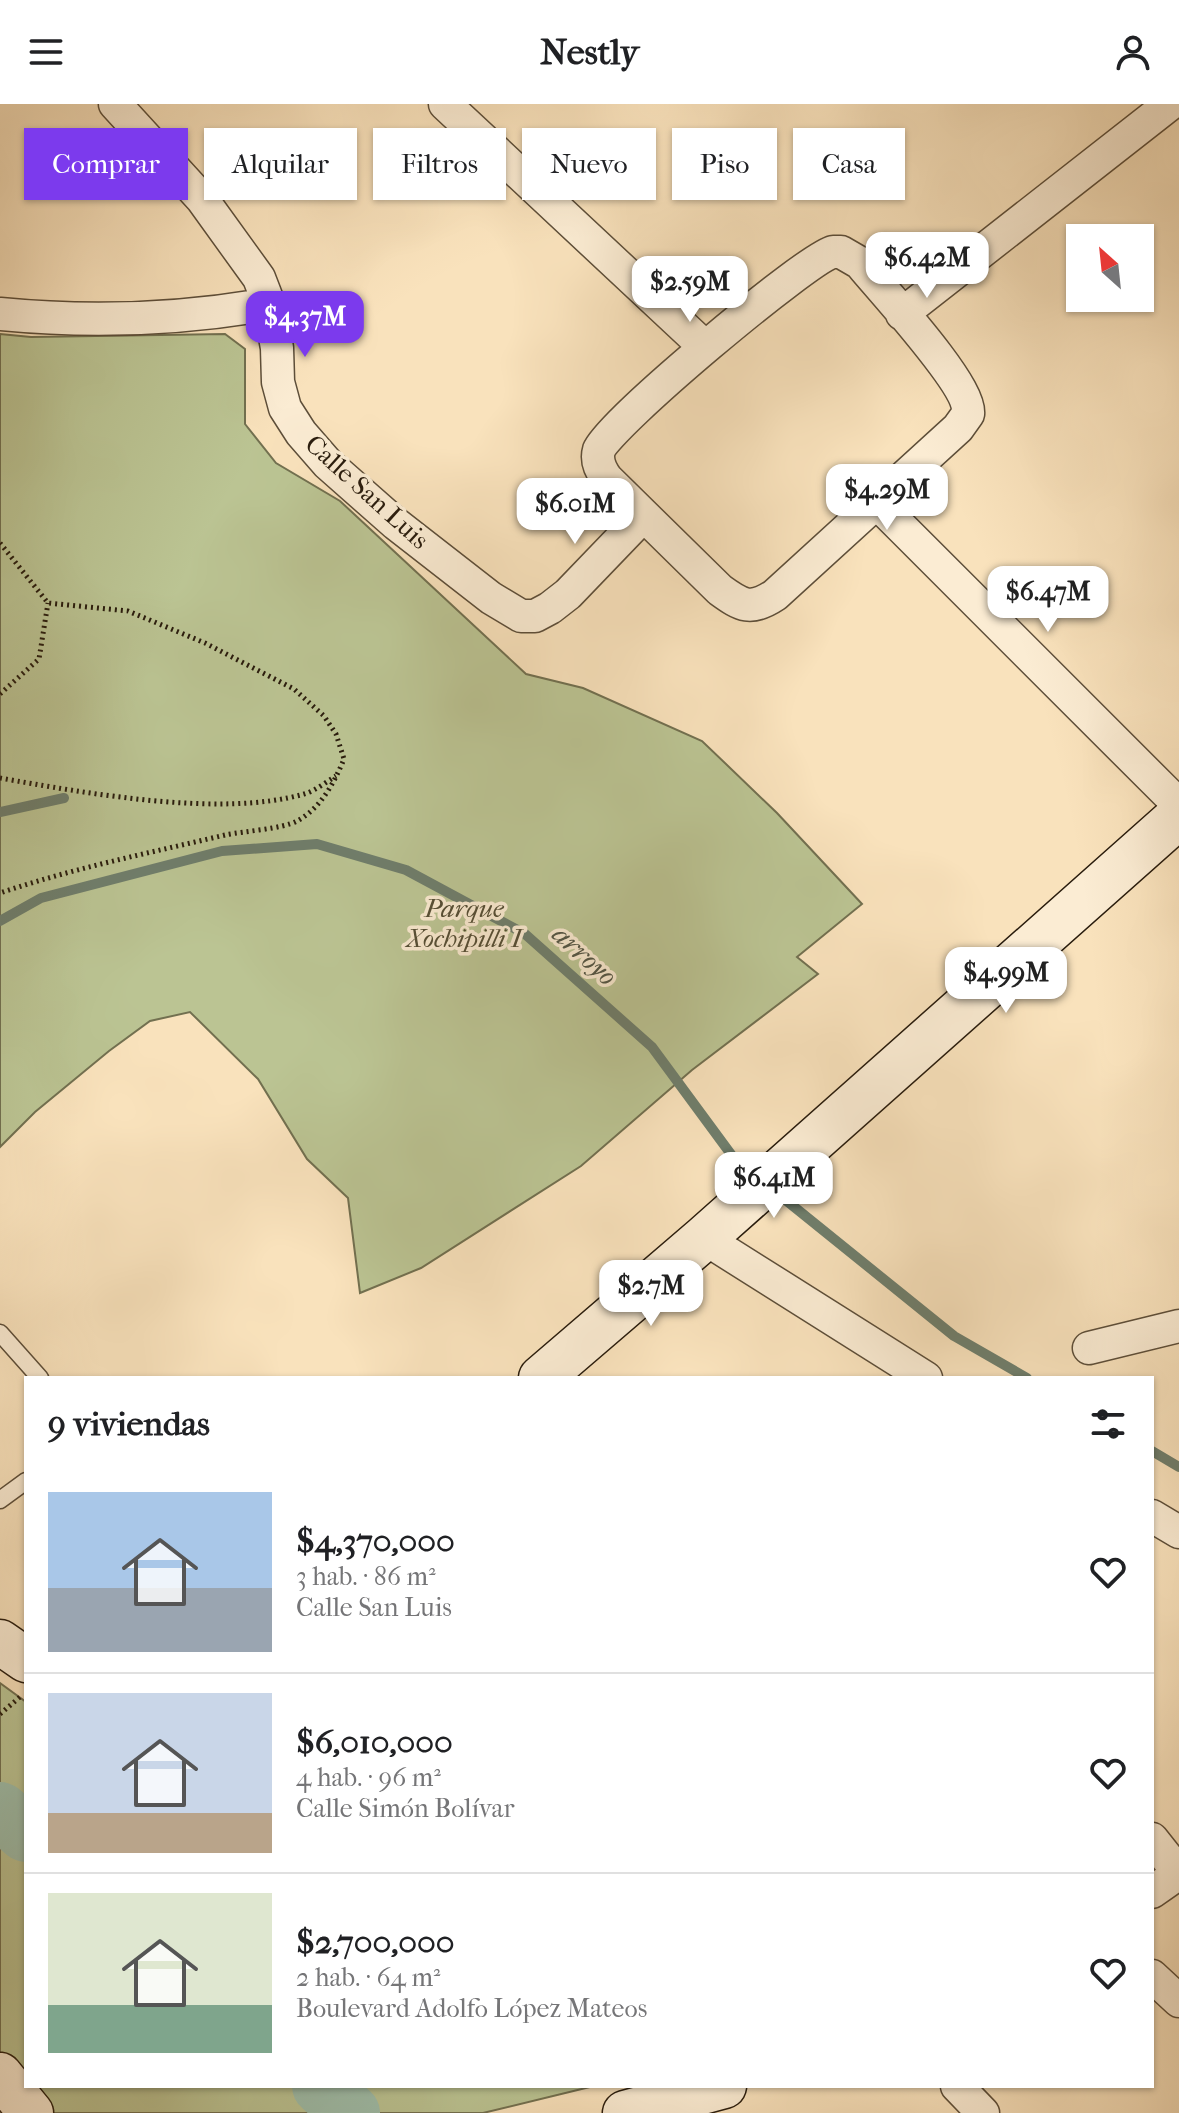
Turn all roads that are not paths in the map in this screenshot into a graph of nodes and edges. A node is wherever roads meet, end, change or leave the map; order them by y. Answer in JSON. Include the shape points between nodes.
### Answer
{"nodes":[{"id":1,"x":115,"y":104,"type":"edge"},
{"id":2,"x":445,"y":104,"type":"edge"},
{"id":3,"x":1170,"y":104,"type":"edge"},
{"id":4,"x":269,"y":304,"type":"junction"},
{"id":5,"x":0,"y":314,"type":"edge"},
{"id":6,"x":902,"y":314,"type":"junction"},
{"id":7,"x":705,"y":347,"type":"junction"},
{"id":8,"x":877,"y":503,"type":"junction"},
{"id":9,"x":643,"y":516,"type":"junction"},
{"id":10,"x":1179,"y":805,"type":"edge"},
{"id":11,"x":1179,"y":816,"type":"edge"},
{"id":12,"x":710,"y":1233,"type":"junction"},
{"id":13,"x":1179,"y":1326,"type":"edge"},
{"id":14,"x":0,"y":1333,"type":"edge"},
{"id":15,"x":1089,"y":1348,"type":"dead end"},
{"id":16,"x":38,"y":1376,"type":"edge"},
{"id":17,"x":543,"y":1376,"type":"edge"},
{"id":18,"x":923,"y":1376,"type":"edge"},
{"id":19,"x":24,"y":1482,"type":"edge"},
{"id":20,"x":0,"y":1500,"type":"edge"},
{"id":21,"x":1154,"y":1517,"type":"edge"},
{"id":22,"x":1179,"y":1532,"type":"edge"},
{"id":23,"x":0,"y":1642,"type":"edge"},
{"id":24,"x":24,"y":1659,"type":"edge"},
{"id":25,"x":1154,"y":1842,"type":"edge"},
{"id":26,"x":1179,"y":1873,"type":"edge"},
{"id":27,"x":1154,"y":1891,"type":"edge"},
{"id":28,"x":1154,"y":1978,"type":"edge"},
{"id":29,"x":1179,"y":2001,"type":"edge"},
{"id":30,"x":0,"y":2075,"type":"edge"},
{"id":31,"x":717,"y":2088,"type":"edge"},
{"id":32,"x":735,"y":2088,"type":"edge"},
{"id":33,"x":959,"y":2088,"type":"edge"},
{"id":34,"x":31,"y":2113,"type":"edge"},
{"id":35,"x":625,"y":2113,"type":"edge"},
{"id":36,"x":750,"y":2113,"type":"edge"},
{"id":37,"x":983,"y":2113,"type":"edge"}],
"edges":[{"from":1,"to":4,"type":"street","name":"Calle San Luis","via":[[202,199],[259,278]]},
{"from":2,"to":7,"type":"street"},
{"from":3,"to":6,"type":"street"},
{"from":4,"to":5,"type":"street","via":[[206,315],[100,320]]},
{"from":4,"to":9,"type":"street","name":"Calle San Luis","via":[[278,382],[285,408],[301,433],[396,524],[512,613],[535,616],[550,608]]},
{"from":6,"to":7,"type":"street","via":[[860,263],[833,252]]},
{"from":6,"to":8,"type":"street","via":[[946,367],[969,407],[958,428]]},
{"from":7,"to":9,"type":"street","via":[[606,438],[599,451],[603,474]]},
{"from":8,"to":9,"type":"street","via":[[775,595],[750,605],[740,605],[720,590]]},
{"from":8,"to":10,"type":"street"},
{"from":11,"to":12,"type":"street"},
{"from":12,"to":17,"type":"street"},
{"from":12,"to":18,"type":"street"},
{"from":13,"to":15,"type":"street"},
{"from":14,"to":16,"type":"lane"},
{"from":19,"to":20,"type":"lane"},
{"from":21,"to":22,"type":"street"},
{"from":23,"to":24,"type":"street"},
{"from":25,"to":26,"type":"street"},
{"from":26,"to":27,"type":"street"},
{"from":28,"to":29,"type":"street"},
{"from":30,"to":34,"type":"street"},
{"from":31,"to":35,"type":"street"},
{"from":32,"to":36,"type":"street"},
{"from":33,"to":37,"type":"street"}]}
